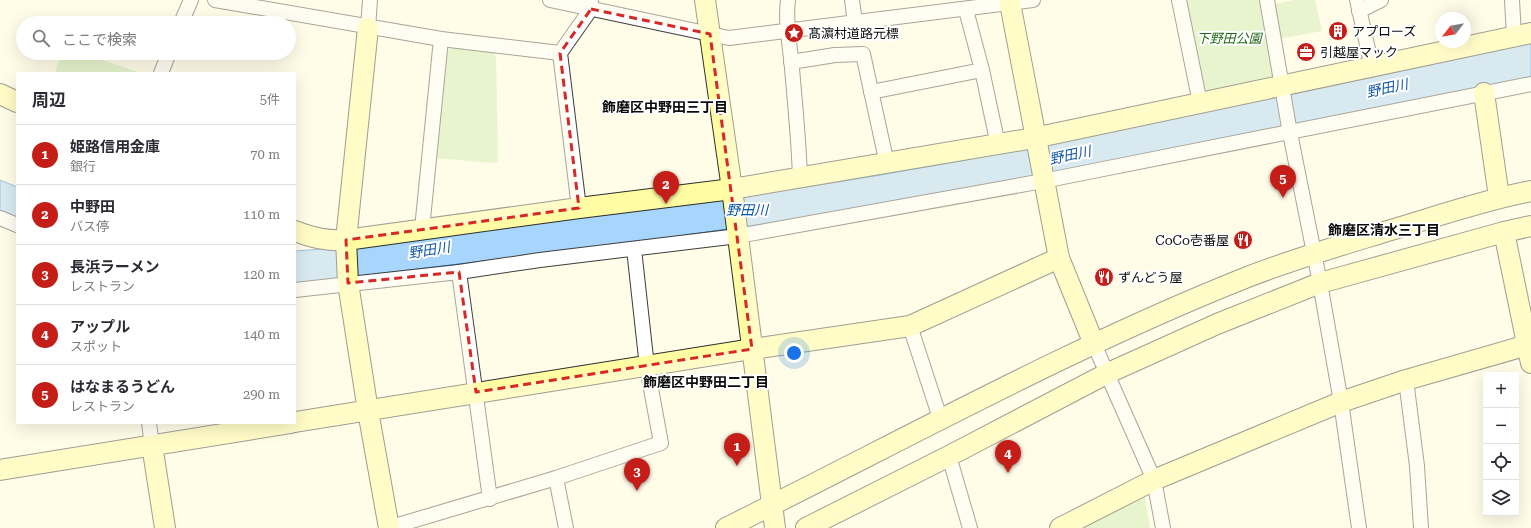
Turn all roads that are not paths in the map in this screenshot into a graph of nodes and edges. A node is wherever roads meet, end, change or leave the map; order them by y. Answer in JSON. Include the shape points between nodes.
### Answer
{"nodes":[{"id":1,"x":191,"y":0,"type":"edge"},
{"id":2,"x":215,"y":0,"type":"edge"},
{"id":3,"x":370,"y":0,"type":"edge"},
{"id":4,"x":550,"y":0,"type":"edge"},
{"id":5,"x":705,"y":0,"type":"edge"},
{"id":6,"x":788,"y":0,"type":"edge"},
{"id":7,"x":852,"y":0,"type":"edge"},
{"id":8,"x":1033,"y":0,"type":"edge"},
{"id":9,"x":1180,"y":0,"type":"edge"},
{"id":10,"x":1267,"y":0,"type":"edge"},
{"id":11,"x":1381,"y":0,"type":"edge"},
{"id":12,"x":1512,"y":0,"type":"edge"},
{"id":13,"x":1010,"y":3,"type":"junction"},
{"id":14,"x":591,"y":4,"type":"edge"},
{"id":15,"x":1358,"y":6,"type":"edge"},
{"id":16,"x":966,"y":10,"type":"junction"},
{"id":17,"x":184,"y":16,"type":"edge"},
{"id":18,"x":855,"y":23,"type":"junction"},
{"id":19,"x":368,"y":28,"type":"junction"},
{"id":20,"x":787,"y":31,"type":"junction"},
{"id":21,"x":710,"y":34,"type":"junction"},
{"id":22,"x":1522,"y":34,"type":"edge"},
{"id":23,"x":441,"y":39,"type":"junction"},
{"id":24,"x":560,"y":53,"type":"junction"},
{"id":25,"x":166,"y":60,"type":"edge"},
{"id":26,"x":791,"y":62,"type":"junction"},
{"id":27,"x":1372,"y":67,"type":"junction"},
{"id":28,"x":982,"y":70,"type":"junction"},
{"id":29,"x":161,"y":72,"type":"edge"},
{"id":30,"x":1531,"y":84,"type":"edge"},
{"id":31,"x":1282,"y":85,"type":"junction"},
{"id":32,"x":871,"y":92,"type":"junction"},
{"id":33,"x":1484,"y":93,"type":"junction"},
{"id":34,"x":0,"y":94,"type":"edge"},
{"id":35,"x":16,"y":102,"type":"edge"},
{"id":36,"x":1200,"y":103,"type":"junction"},
{"id":37,"x":1290,"y":133,"type":"junction"},
{"id":38,"x":1034,"y":138,"type":"junction"},
{"id":39,"x":998,"y":145,"type":"junction"},
{"id":40,"x":887,"y":164,"type":"junction"},
{"id":41,"x":800,"y":178,"type":"junction"},
{"id":42,"x":1043,"y":180,"type":"junction"},
{"id":43,"x":732,"y":189,"type":"junction"},
{"id":44,"x":1531,"y":191,"type":"edge"},
{"id":45,"x":1499,"y":197,"type":"junction"},
{"id":46,"x":579,"y":208,"type":"junction"},
{"id":47,"x":0,"y":218,"type":"edge"},
{"id":48,"x":16,"y":225,"type":"edge"},
{"id":49,"x":1531,"y":226,"type":"edge"},
{"id":50,"x":422,"y":229,"type":"junction"},
{"id":51,"x":296,"y":231,"type":"edge"},
{"id":52,"x":1504,"y":232,"type":"junction"},
{"id":53,"x":738,"y":236,"type":"junction"},
{"id":54,"x":346,"y":240,"type":"junction"},
{"id":55,"x":634,"y":249,"type":"junction"},
{"id":56,"x":1314,"y":254,"type":"junction"},
{"id":57,"x":1058,"y":258,"type":"junction"},
{"id":58,"x":459,"y":272,"type":"junction"},
{"id":59,"x":348,"y":283,"type":"junction"},
{"id":60,"x":1320,"y":284,"type":"junction"},
{"id":61,"x":296,"y":290,"type":"edge"},
{"id":62,"x":910,"y":326,"type":"junction"},
{"id":63,"x":1094,"y":344,"type":"junction"},
{"id":64,"x":752,"y":349,"type":"junction"},
{"id":65,"x":1530,"y":351,"type":"edge"},
{"id":66,"x":647,"y":367,"type":"junction"},
{"id":67,"x":1106,"y":374,"type":"junction"},
{"id":68,"x":1406,"y":380,"type":"junction"},
{"id":69,"x":476,"y":392,"type":"junction"},
{"id":70,"x":1340,"y":402,"type":"junction"},
{"id":71,"x":368,"y":411,"type":"junction"},
{"id":72,"x":941,"y":420,"type":"junction"},
{"id":73,"x":296,"y":422,"type":"edge"},
{"id":74,"x":149,"y":424,"type":"edge"},
{"id":75,"x":286,"y":424,"type":"edge"},
{"id":76,"x":152,"y":445,"type":"junction"},
{"id":77,"x":949,"y":456,"type":"junction"},
{"id":78,"x":0,"y":470,"type":"edge"},
{"id":79,"x":556,"y":478,"type":"junction"},
{"id":80,"x":1154,"y":480,"type":"junction"},
{"id":81,"x":490,"y":498,"type":"junction"},
{"id":82,"x":772,"y":506,"type":"junction"},
{"id":83,"x":165,"y":528,"type":"edge"},
{"id":84,"x":389,"y":528,"type":"edge"},
{"id":85,"x":566,"y":528,"type":"edge"},
{"id":86,"x":726,"y":528,"type":"edge"},
{"id":87,"x":775,"y":528,"type":"edge"},
{"id":88,"x":806,"y":528,"type":"edge"},
{"id":89,"x":970,"y":528,"type":"edge"},
{"id":90,"x":1060,"y":528,"type":"edge"},
{"id":91,"x":1163,"y":528,"type":"edge"},
{"id":92,"x":1359,"y":528,"type":"edge"},
{"id":93,"x":1421,"y":528,"type":"edge"}],
"edges":[{"from":1,"to":17,"type":"street"},
{"from":2,"to":19,"type":"street"},
{"from":3,"to":19,"type":"street"},
{"from":4,"to":14,"type":"street"},
{"from":5,"to":21,"type":"street"},
{"from":6,"to":20,"type":"street"},
{"from":7,"to":18,"type":"street"},
{"from":8,"to":13,"type":"street"},
{"from":9,"to":36,"type":"street"},
{"from":10,"to":31,"type":"street"},
{"from":11,"to":15,"type":"street"},
{"from":12,"to":22,"type":"street"},
{"from":13,"to":16,"type":"street"},
{"from":13,"to":38,"type":"street"},
{"from":14,"to":21,"type":"street"},
{"from":14,"to":24,"type":"street"},
{"from":15,"to":27,"type":"street"},
{"from":16,"to":18,"type":"street"},
{"from":16,"to":28,"type":"street"},
{"from":18,"to":20,"type":"street"},
{"from":19,"to":23,"type":"street"},
{"from":19,"to":54,"type":"street"},
{"from":20,"to":21,"type":"street","via":[[729,38]]},
{"from":20,"to":26,"type":"street"},
{"from":21,"to":43,"type":"street"},
{"from":22,"to":27,"type":"street"},
{"from":23,"to":24,"type":"street"},
{"from":23,"to":50,"type":"street"},
{"from":24,"to":46,"type":"street"},
{"from":25,"to":29,"type":"street"},
{"from":26,"to":32,"type":"street","via":[[835,55],[863,54]]},
{"from":26,"to":41,"type":"street","via":[[799,134]]},
{"from":27,"to":31,"type":"street"},
{"from":28,"to":32,"type":"street"},
{"from":28,"to":39,"type":"street"},
{"from":30,"to":33,"type":"street"},
{"from":31,"to":36,"type":"street"},
{"from":31,"to":37,"type":"street"},
{"from":32,"to":40,"type":"street"},
{"from":33,"to":37,"type":"street"},
{"from":33,"to":45,"type":"street"},
{"from":34,"to":35,"type":"street"},
{"from":36,"to":38,"type":"street"},
{"from":37,"to":42,"type":"street"},
{"from":37,"to":56,"type":"street"},
{"from":38,"to":39,"type":"street"},
{"from":38,"to":42,"type":"street"},
{"from":39,"to":40,"type":"street"},
{"from":40,"to":41,"type":"street"},
{"from":41,"to":43,"type":"street"},
{"from":42,"to":53,"type":"street"},
{"from":42,"to":57,"type":"street"},
{"from":43,"to":46,"type":"street"},
{"from":43,"to":53,"type":"street"},
{"from":44,"to":45,"type":"street"},
{"from":45,"to":56,"type":"street"},
{"from":46,"to":50,"type":"street"},
{"from":47,"to":48,"type":"street"},
{"from":49,"to":52,"type":"street"},
{"from":50,"to":54,"type":"street"},
{"from":51,"to":54,"type":"street","via":[[329,241]]},
{"from":52,"to":60,"type":"street"},
{"from":52,"to":65,"type":"street"},
{"from":53,"to":55,"type":"street"},
{"from":53,"to":64,"type":"street"},
{"from":54,"to":59,"type":"street"},
{"from":55,"to":58,"type":"street"},
{"from":55,"to":66,"type":"street"},
{"from":56,"to":60,"type":"street"},
{"from":56,"to":63,"type":"street","via":[[1246,278]]},
{"from":57,"to":62,"type":"street"},
{"from":57,"to":63,"type":"street"},
{"from":58,"to":59,"type":"street"},
{"from":58,"to":69,"type":"street"},
{"from":59,"to":61,"type":"street"},
{"from":59,"to":71,"type":"street"},
{"from":60,"to":67,"type":"street","via":[[1217,324]]},
{"from":60,"to":70,"type":"street"},
{"from":62,"to":64,"type":"street"},
{"from":62,"to":72,"type":"street"},
{"from":63,"to":67,"type":"street"},
{"from":63,"to":72,"type":"street"},
{"from":64,"to":66,"type":"street"},
{"from":64,"to":82,"type":"street"},
{"from":65,"to":68,"type":"street"},
{"from":66,"to":69,"type":"street"},
{"from":66,"to":79,"type":"street","via":[[661,443]]},
{"from":67,"to":77,"type":"street"},
{"from":67,"to":80,"type":"street"},
{"from":68,"to":70,"type":"street"},
{"from":68,"to":93,"type":"street","via":[[1417,466]]},
{"from":69,"to":71,"type":"street"},
{"from":69,"to":81,"type":"street"},
{"from":70,"to":80,"type":"street"},
{"from":70,"to":92,"type":"street"},
{"from":71,"to":73,"type":"street"},
{"from":71,"to":84,"type":"street"},
{"from":72,"to":82,"type":"street"},
{"from":74,"to":76,"type":"street"},
{"from":75,"to":76,"type":"street"},
{"from":76,"to":78,"type":"street"},
{"from":76,"to":83,"type":"street"},
{"from":77,"to":88,"type":"street"},
{"from":77,"to":89,"type":"street"},
{"from":79,"to":81,"type":"street"},
{"from":79,"to":85,"type":"street"},
{"from":80,"to":90,"type":"street"},
{"from":80,"to":91,"type":"street"},
{"from":81,"to":84,"type":"street"},
{"from":82,"to":86,"type":"street"},
{"from":82,"to":87,"type":"street"}]}
